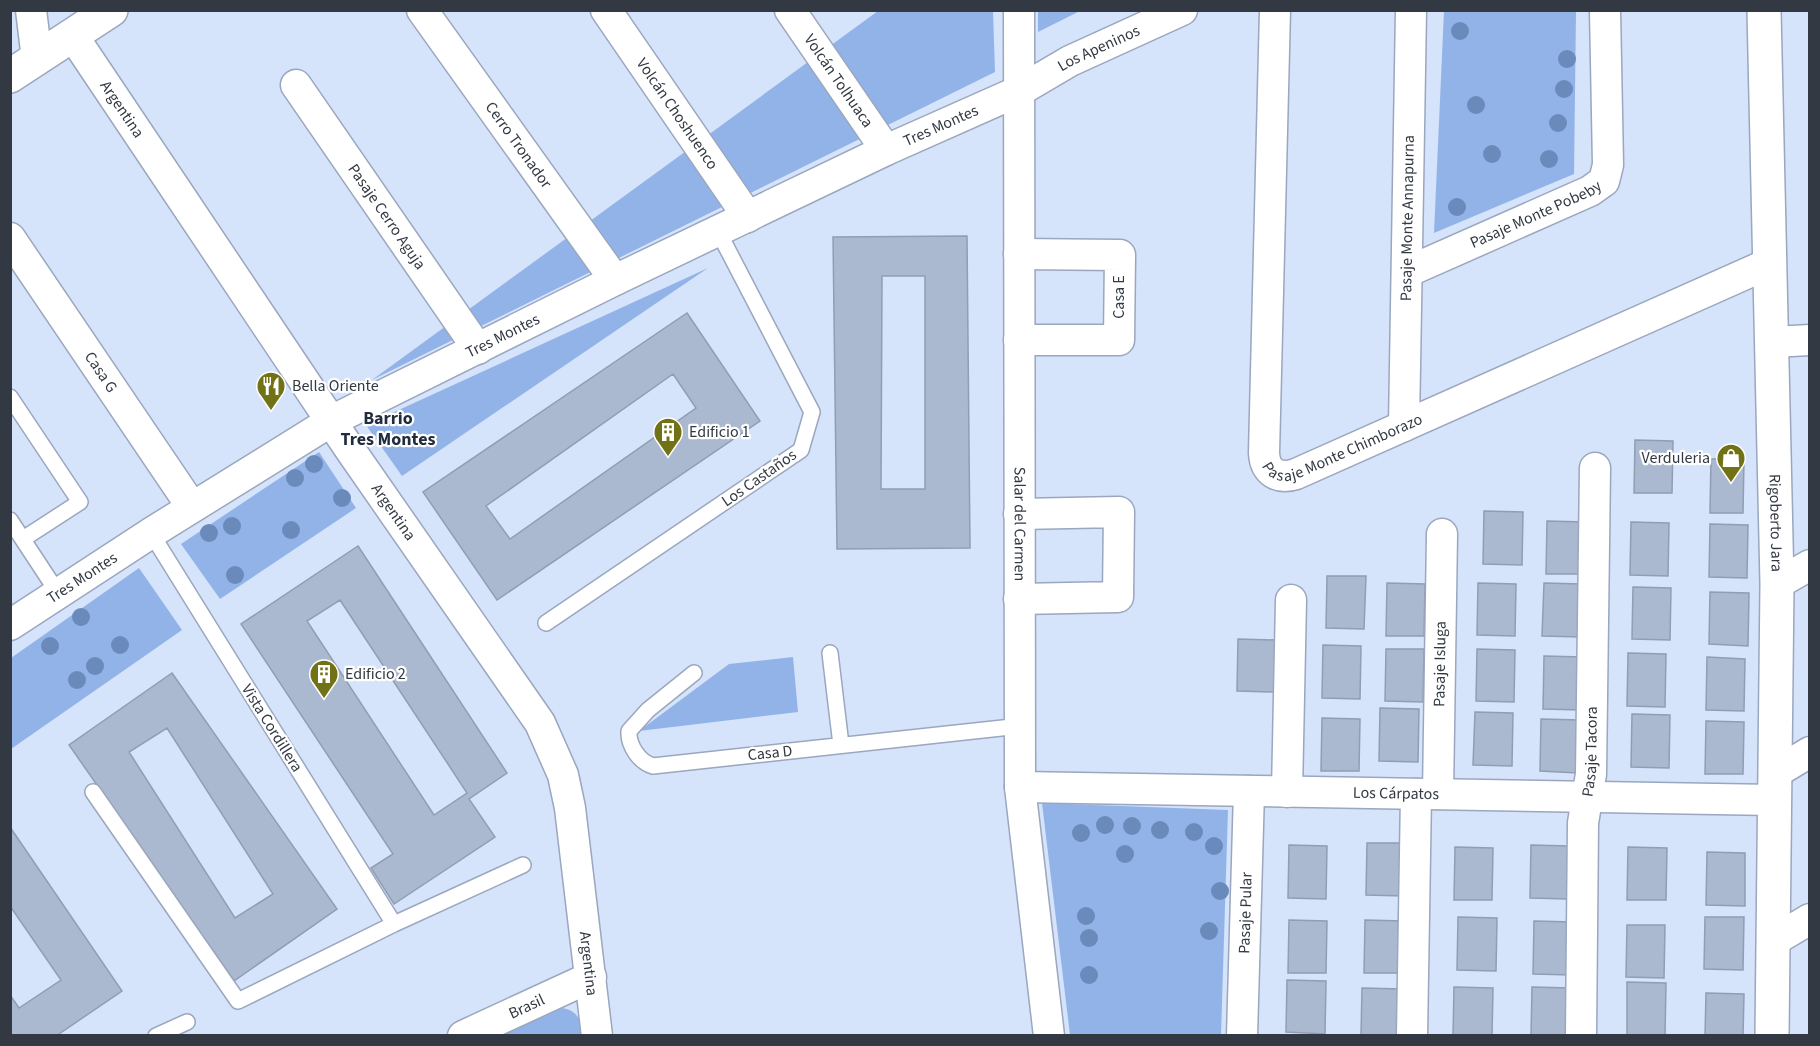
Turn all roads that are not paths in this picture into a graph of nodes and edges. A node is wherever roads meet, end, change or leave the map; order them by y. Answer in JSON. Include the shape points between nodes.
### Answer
{"nodes":[{"id":1,"x":31,"y":10,"type":"edge"},
{"id":2,"x":111,"y":10,"type":"edge"},
{"id":3,"x":422,"y":10,"type":"edge"},
{"id":4,"x":606,"y":10,"type":"edge"},
{"id":5,"x":790,"y":10,"type":"edge"},
{"id":6,"x":1019,"y":10,"type":"edge"},
{"id":7,"x":1182,"y":10,"type":"edge"},
{"id":8,"x":1275,"y":10,"type":"edge"},
{"id":9,"x":1411,"y":10,"type":"edge"},
{"id":10,"x":1605,"y":10,"type":"edge"},
{"id":11,"x":1764,"y":10,"type":"edge"},
{"id":12,"x":1129,"y":22,"type":"edge"},
{"id":13,"x":73,"y":36,"type":"junction"},
{"id":14,"x":24,"y":67,"type":"edge"},
{"id":15,"x":296,"y":85,"type":"dead end"},
{"id":16,"x":1019,"y":91,"type":"junction"},
{"id":17,"x":886,"y":150,"type":"junction"},
{"id":18,"x":748,"y":217,"type":"junction"},
{"id":19,"x":718,"y":231,"type":"junction"},
{"id":20,"x":10,"y":238,"type":"edge"},
{"id":21,"x":1019,"y":254,"type":"junction"},
{"id":22,"x":1770,"y":263,"type":"junction"},
{"id":23,"x":1407,"y":272,"type":"junction"},
{"id":24,"x":615,"y":280,"type":"junction"},
{"id":25,"x":1019,"y":340,"type":"junction"},
{"id":26,"x":1809,"y":340,"type":"edge"},
{"id":27,"x":1772,"y":342,"type":"junction"},
{"id":28,"x":478,"y":349,"type":"junction"},
{"id":29,"x":10,"y":397,"type":"edge"},
{"id":30,"x":333,"y":420,"type":"junction"},
{"id":31,"x":1404,"y":426,"type":"junction"},
{"id":32,"x":1595,"y":468,"type":"dead end"},
{"id":33,"x":192,"y":507,"type":"junction"},
{"id":34,"x":1019,"y":514,"type":"junction"},
{"id":35,"x":10,"y":520,"type":"edge"},
{"id":36,"x":151,"y":533,"type":"junction"},
{"id":37,"x":1443,"y":534,"type":"dead end"},
{"id":38,"x":23,"y":539,"type":"junction"},
{"id":39,"x":1809,"y":565,"type":"edge"},
{"id":40,"x":1777,"y":584,"type":"junction"},
{"id":41,"x":58,"y":593,"type":"junction"},
{"id":42,"x":1019,"y":599,"type":"junction"},
{"id":43,"x":1291,"y":600,"type":"dead end"},
{"id":44,"x":546,"y":623,"type":"dead end"},
{"id":45,"x":10,"y":625,"type":"edge"},
{"id":46,"x":830,"y":653,"type":"dead end"},
{"id":47,"x":694,"y":673,"type":"dead end"},
{"id":48,"x":1020,"y":726,"type":"junction"},
{"id":49,"x":841,"y":746,"type":"junction"},
{"id":50,"x":1809,"y":752,"type":"edge"},
{"id":51,"x":1775,"y":786,"type":"junction"},
{"id":52,"x":1020,"y":787,"type":"junction"},
{"id":53,"x":1249,"y":791,"type":"junction"},
{"id":54,"x":93,"y":792,"type":"dead end"},
{"id":55,"x":1287,"y":792,"type":"junction"},
{"id":56,"x":1427,"y":794,"type":"junction"},
{"id":57,"x":1587,"y":797,"type":"junction"},
{"id":58,"x":523,"y":864,"type":"dead end"},
{"id":59,"x":1809,"y":919,"type":"edge"},
{"id":60,"x":394,"y":924,"type":"junction"},
{"id":61,"x":1773,"y":941,"type":"junction"},
{"id":62,"x":591,"y":978,"type":"junction"},
{"id":63,"x":187,"y":1022,"type":"dead end"},
{"id":64,"x":156,"y":1035,"type":"edge"},
{"id":65,"x":463,"y":1035,"type":"edge"},
{"id":66,"x":597,"y":1035,"type":"edge"},
{"id":67,"x":1049,"y":1035,"type":"edge"},
{"id":68,"x":1242,"y":1035,"type":"edge"},
{"id":69,"x":1412,"y":1035,"type":"edge"},
{"id":70,"x":1581,"y":1035,"type":"edge"},
{"id":71,"x":1772,"y":1035,"type":"edge"}],
"edges":[{"from":1,"to":14,"type":"street"},
{"from":2,"to":13,"type":"street"},
{"from":3,"to":24,"type":"street","name":"Cerro Tronador"},
{"from":4,"to":18,"type":"street","name":"Volcán Choshuenco"},
{"from":5,"to":17,"type":"street","name":"Volcán Tolhuaca"},
{"from":6,"to":16,"type":"street","name":"Salar del Carmen"},
{"from":7,"to":12,"type":"street","name":"Los Apeninos"},
{"from":8,"to":31,"type":"street","name":"Pasaje Monte Chimborazo","via":[[1264,461],[1273,474],[1288,476]]},
{"from":9,"to":23,"type":"street","name":"Pasaje Monte Annapurna"},
{"from":10,"to":23,"type":"street","name":"Pasaje Monte Pobeby","via":[[1608,165],[1604,181],[1590,191]]},
{"from":11,"to":22,"type":"street","name":"Rigoberto Jara"},
{"from":12,"to":16,"type":"street","name":"Los Apeninos"},
{"from":13,"to":14,"type":"street"},
{"from":13,"to":30,"type":"street","name":"Argentina"},
{"from":15,"to":28,"type":"street","name":"Pasaje Cerro Aguja"},
{"from":16,"to":17,"type":"street","name":"Tres Montes"},
{"from":16,"to":21,"type":"street","name":"Salar del Carmen"},
{"from":17,"to":18,"type":"street","name":"Tres Montes"},
{"from":18,"to":19,"type":"street","name":"Tres Montes"},
{"from":19,"to":24,"type":"street","name":"Tres Montes"},
{"from":19,"to":44,"type":"lane","name":"Los Castaños","via":[[812,412],[801,450]]},
{"from":20,"to":33,"type":"street","name":"Casa G"},
{"from":21,"to":25,"type":"street","name":"Salar del Carmen"},
{"from":21,"to":25,"type":"street","name":"Casa E","via":[[1120,255],[1119,340]]},
{"from":22,"to":27,"type":"street","name":"Rigoberto Jara"},
{"from":22,"to":31,"type":"street","name":"Pasaje Monte Chimborazo"},
{"from":23,"to":31,"type":"street","name":"Pasaje Monte Annapurna"},
{"from":24,"to":28,"type":"street","name":"Tres Montes"},
{"from":25,"to":34,"type":"street","name":"Salar del Carmen"},
{"from":26,"to":27,"type":"street"},
{"from":27,"to":40,"type":"street","name":"Rigoberto Jara"},
{"from":28,"to":30,"type":"street","name":"Tres Montes"},
{"from":29,"to":38,"type":"lane","via":[[80,502]]},
{"from":30,"to":33,"type":"street","name":"Tres Montes"},
{"from":30,"to":62,"type":"street","name":"Argentina","via":[[540,723],[563,775],[570,808]]},
{"from":32,"to":57,"type":"street","name":"Pasaje Tacora","via":[[1591,774]]},
{"from":33,"to":36,"type":"street","name":"Tres Montes"},
{"from":34,"to":42,"type":"street","name":"Salar del Carmen"},
{"from":34,"to":42,"type":"street","via":[[1119,512],[1118,597]]},
{"from":35,"to":38,"type":"lane"},
{"from":36,"to":41,"type":"street","name":"Tres Montes"},
{"from":36,"to":60,"type":"lane","name":"Vista Cordillera"},
{"from":37,"to":56,"type":"street","name":"Pasaje Isluga"},
{"from":38,"to":41,"type":"lane"},
{"from":39,"to":40,"type":"street"},
{"from":40,"to":51,"type":"street","name":"Rigoberto Jara"},
{"from":41,"to":45,"type":"street","name":"Tres Montes"},
{"from":42,"to":48,"type":"street","name":"Salar del Carmen"},
{"from":43,"to":55,"type":"street"},
{"from":46,"to":49,"type":"lane"},
{"from":47,"to":49,"type":"lane","name":"Casa D","via":[[628,731],[632,745],[646,764]]},
{"from":48,"to":49,"type":"lane","name":"Casa D"},
{"from":48,"to":52,"type":"street","name":"Salar del Carmen"},
{"from":50,"to":51,"type":"street"},
{"from":51,"to":57,"type":"street","name":"Los Cárpatos"},
{"from":51,"to":61,"type":"street","name":"Rigoberto Jara"},
{"from":52,"to":53,"type":"street","name":"Los Cárpatos"},
{"from":52,"to":67,"type":"street","name":"Salar del Carmen"},
{"from":53,"to":55,"type":"street","name":"Los Cárpatos"},
{"from":53,"to":68,"type":"street","name":"Pasaje Pular"},
{"from":54,"to":60,"type":"lane","via":[[238,1001]]},
{"from":55,"to":56,"type":"street","name":"Los Cárpatos"},
{"from":56,"to":57,"type":"street","name":"Los Cárpatos"},
{"from":56,"to":69,"type":"street","name":"Pasaje Isluga"},
{"from":57,"to":70,"type":"street","name":"Pasaje Tacora","via":[[1583,823]]},
{"from":58,"to":60,"type":"lane"},
{"from":59,"to":61,"type":"street"},
{"from":61,"to":71,"type":"street","name":"Rigoberto Jara"},
{"from":62,"to":65,"type":"street","name":"Brasil"},
{"from":62,"to":66,"type":"street","name":"Argentina"},
{"from":63,"to":64,"type":"lane"}]}
